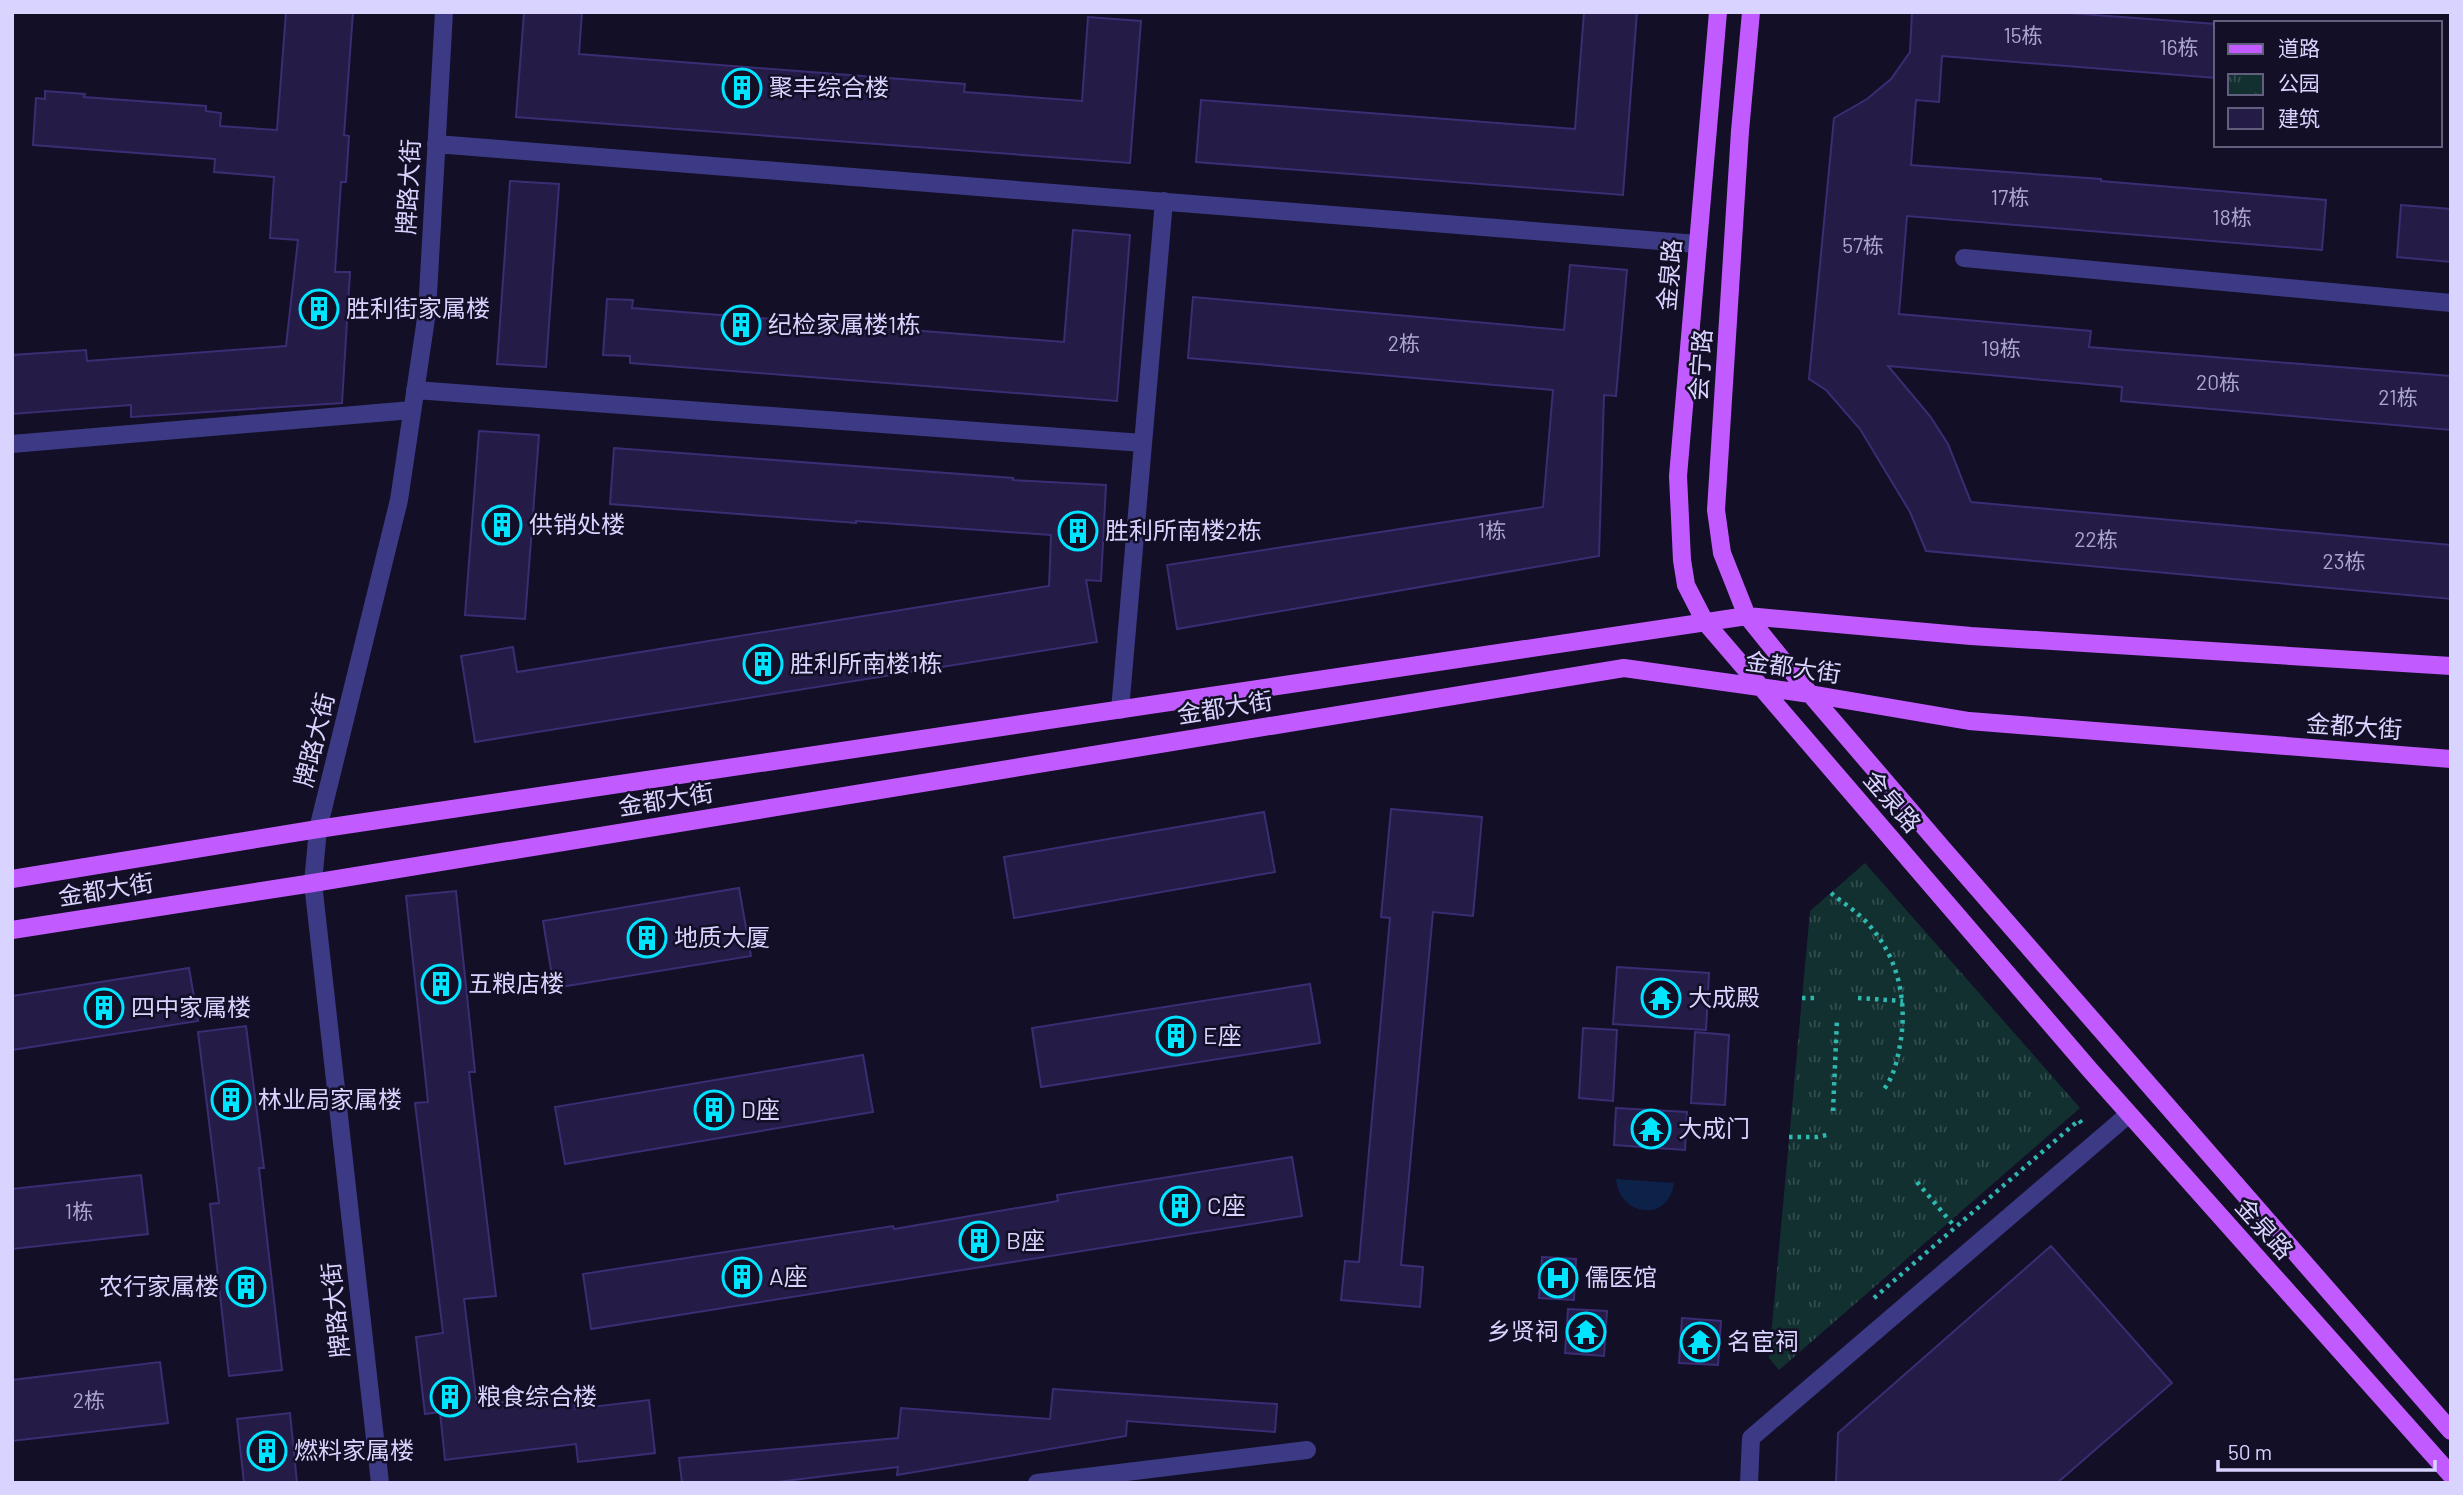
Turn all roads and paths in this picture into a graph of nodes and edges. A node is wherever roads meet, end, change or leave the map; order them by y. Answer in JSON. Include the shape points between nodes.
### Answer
{"nodes":[{"id":1,"x":444,"y":12,"type":"edge"},
{"id":2,"x":1718,"y":12,"type":"edge"},
{"id":3,"x":1751,"y":12,"type":"edge"},
{"id":4,"x":436,"y":144,"type":"junction"},
{"id":5,"x":1164,"y":201,"type":"junction"},
{"id":6,"x":1698,"y":244,"type":"junction"},
{"id":7,"x":1964,"y":258,"type":"dead end"},
{"id":8,"x":2451,"y":303,"type":"edge"},
{"id":9,"x":415,"y":390,"type":"junction"},
{"id":10,"x":412,"y":410,"type":"junction"},
{"id":11,"x":1143,"y":443,"type":"junction"},
{"id":12,"x":12,"y":444,"type":"edge"},
{"id":13,"x":1747,"y":616,"type":"junction"},
{"id":14,"x":1705,"y":622,"type":"junction"},
{"id":15,"x":2451,"y":666,"type":"edge"},
{"id":16,"x":1760,"y":688,"type":"junction"},
{"id":17,"x":1810,"y":694,"type":"junction"},
{"id":18,"x":1120,"y":710,"type":"junction"},
{"id":19,"x":2451,"y":759,"type":"edge"},
{"id":20,"x":318,"y":829,"type":"junction"},
{"id":21,"x":12,"y":879,"type":"edge"},
{"id":22,"x":313,"y":883,"type":"junction"},
{"id":23,"x":1831,"y":893,"type":"dead end"},
{"id":24,"x":12,"y":930,"type":"edge"},
{"id":25,"x":1802,"y":998,"type":"dead end"},
{"id":26,"x":1816,"y":998,"type":"dead end"},
{"id":27,"x":1858,"y":998,"type":"dead end"},
{"id":28,"x":1903,"y":1001,"type":"junction"},
{"id":29,"x":1837,"y":1019,"type":"dead end"},
{"id":30,"x":1884,"y":1089,"type":"dead end"},
{"id":31,"x":1833,"y":1111,"type":"dead end"},
{"id":32,"x":2129,"y":1114,"type":"junction"},
{"id":33,"x":1827,"y":1135,"type":"dead end"},
{"id":34,"x":1789,"y":1137,"type":"dead end"},
{"id":35,"x":1917,"y":1182,"type":"dead end"},
{"id":36,"x":1955,"y":1227,"type":"dead end"},
{"id":37,"x":2451,"y":1432,"type":"edge"},
{"id":38,"x":1307,"y":1450,"type":"dead end"},
{"id":39,"x":2451,"y":1475,"type":"edge"},
{"id":40,"x":380,"y":1483,"type":"edge"},
{"id":41,"x":1037,"y":1483,"type":"edge"},
{"id":42,"x":1749,"y":1483,"type":"edge"}],
"edges":[{"from":1,"to":4,"type":"street","name":"牌路大街"},
{"from":2,"to":6,"type":"main road","name":"金泉路"},
{"from":3,"to":13,"type":"main road","name":"会宁路","via":[[1716,510],[1722,553]]},
{"from":4,"to":5,"type":"street"},
{"from":4,"to":9,"type":"street","name":"牌路大街","via":[[426,313]]},
{"from":5,"to":6,"type":"street"},
{"from":5,"to":11,"type":"street"},
{"from":6,"to":14,"type":"main road","name":"金泉路","via":[[1678,519],[1686,585]]},
{"from":7,"to":8,"type":"street"},
{"from":9,"to":10,"type":"street","name":"牌路大街"},
{"from":9,"to":11,"type":"street"},
{"from":10,"to":12,"type":"street"},
{"from":10,"to":20,"type":"street","name":"牌路大街","via":[[399,500]]},
{"from":11,"to":18,"type":"street"},
{"from":13,"to":14,"type":"main road","name":"金都大街"},
{"from":13,"to":15,"type":"main road","name":"金都大街","via":[[1971,636]]},
{"from":13,"to":17,"type":"main road","name":"会宁路"},
{"from":14,"to":16,"type":"main road","name":"金泉路"},
{"from":14,"to":18,"type":"main road","name":"金都大街"},
{"from":16,"to":17,"type":"main road","name":"金都大街"},
{"from":16,"to":22,"type":"main road","name":"金都大街","via":[[1625,667]]},
{"from":16,"to":32,"type":"main road","name":"金泉路"},
{"from":17,"to":19,"type":"main road","name":"金都大街","via":[[1969,721]]},
{"from":17,"to":37,"type":"main road","name":"金泉路"},
{"from":18,"to":20,"type":"main road","name":"金都大街"},
{"from":20,"to":21,"type":"main road","name":"金都大街"},
{"from":20,"to":22,"type":"street","name":"牌路大街"},
{"from":22,"to":24,"type":"main road","name":"金都大街"},
{"from":22,"to":40,"type":"street","name":"牌路大街"},
{"from":23,"to":28,"type":"path","via":[[1867,922],[1885,944]]},
{"from":25,"to":26,"type":"path"},
{"from":27,"to":28,"type":"path"},
{"from":28,"to":30,"type":"path","via":[[1897,1059]]},
{"from":29,"to":31,"type":"path"},
{"from":32,"to":39,"type":"main road","name":"金泉路"},
{"from":32,"to":42,"type":"street","via":[[1751,1438]]},
{"from":33,"to":34,"type":"path"},
{"from":35,"to":36,"type":"path"},
{"from":38,"to":41,"type":"street"}]}
